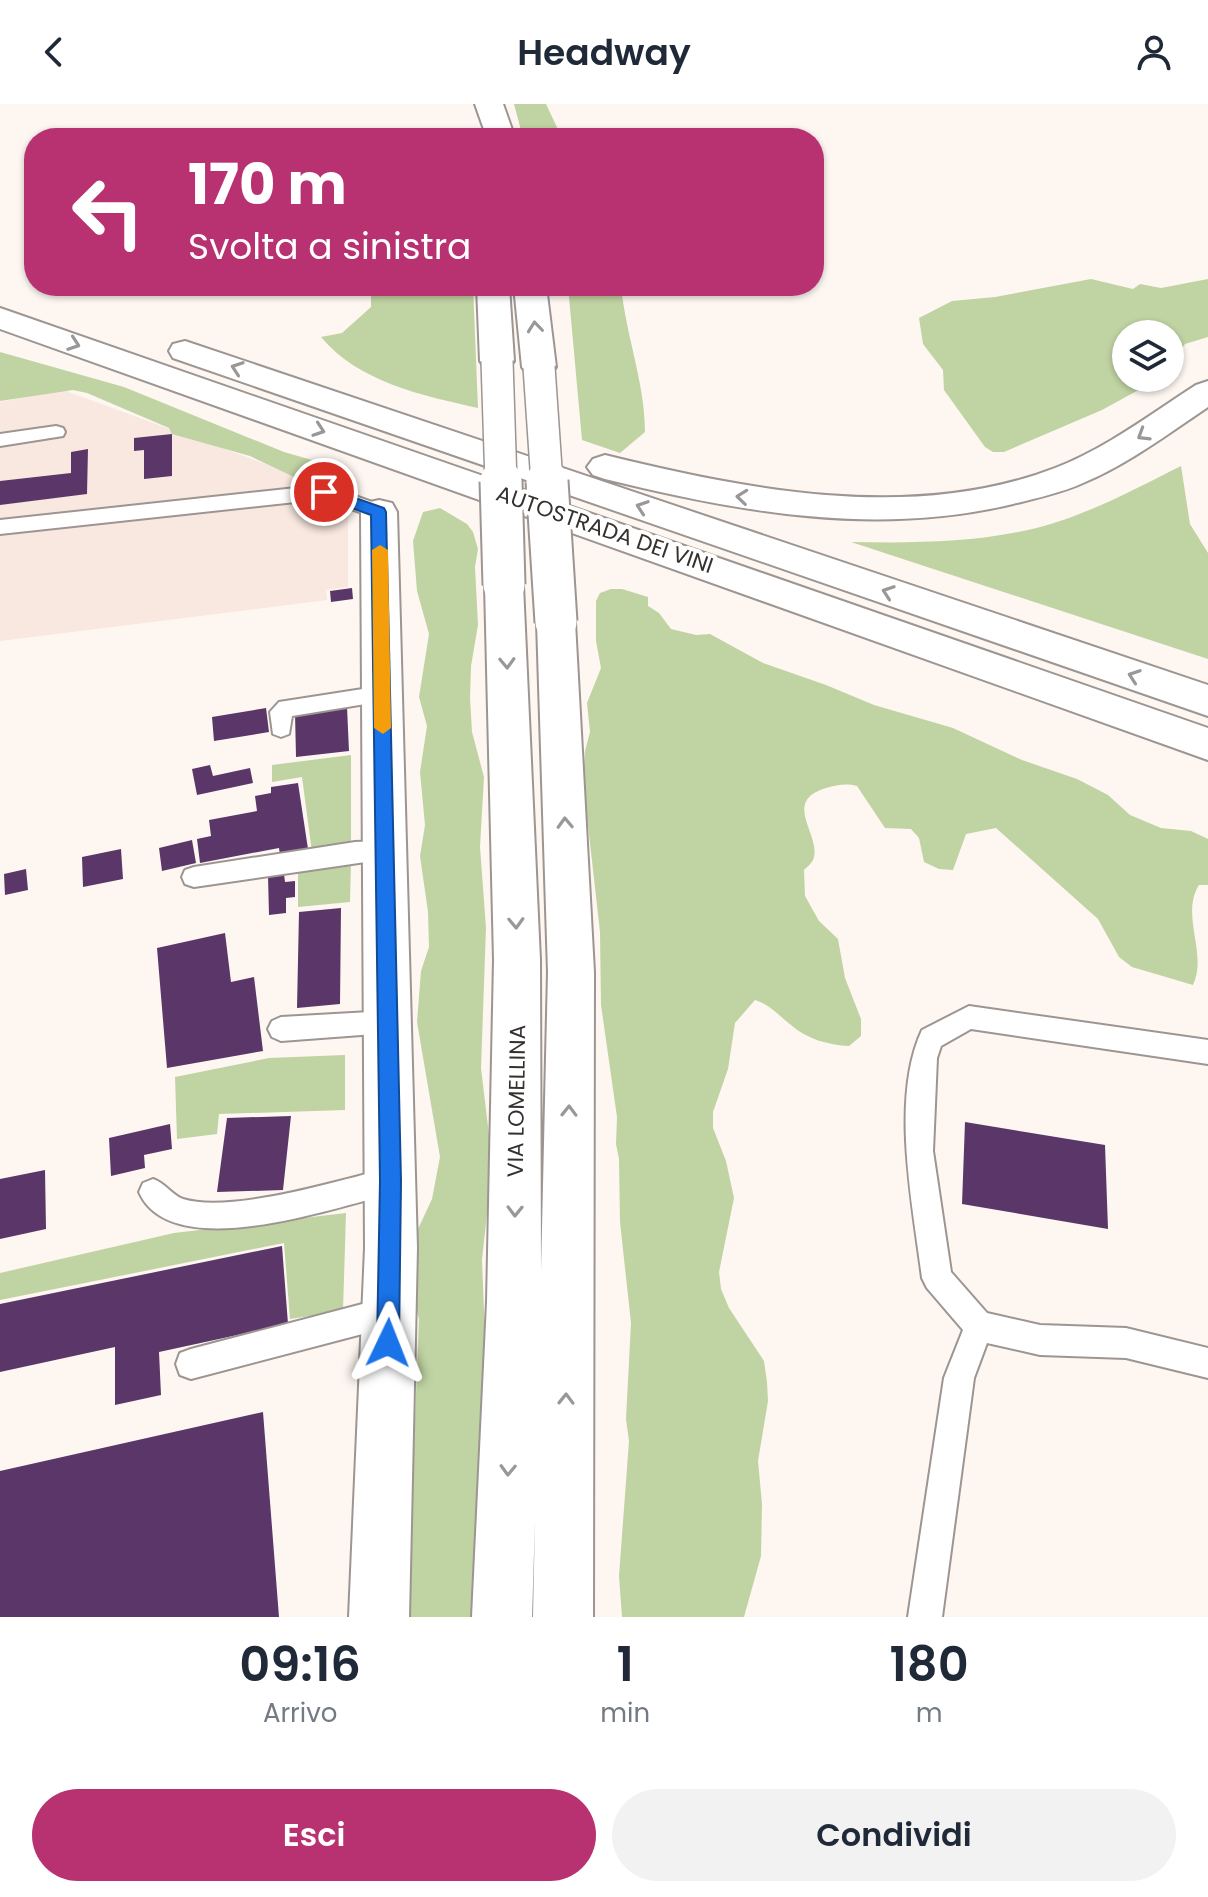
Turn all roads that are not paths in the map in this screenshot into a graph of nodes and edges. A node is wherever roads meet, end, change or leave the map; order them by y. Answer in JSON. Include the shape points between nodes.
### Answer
{"nodes":[{"id":1,"x":489,"y":104,"type":"edge"},
{"id":2,"x":497,"y":128,"type":"edge"},
{"id":3,"x":0,"y":288,"type":"edge"},
{"id":4,"x":494,"y":296,"type":"edge"},
{"id":5,"x":531,"y":296,"type":"edge"},
{"id":6,"x":0,"y":318,"type":"edge"},
{"id":7,"x":276,"y":381,"type":"junction"},
{"id":8,"x":1208,"y":392,"type":"edge"},
{"id":9,"x":56,"y":432,"type":"dead end"},
{"id":10,"x":0,"y":440,"type":"edge"},
{"id":11,"x":379,"y":512,"type":"joint"},
{"id":12,"x":0,"y":527,"type":"edge"},
{"id":13,"x":703,"y":564,"type":"junction"},
{"id":14,"x":382,"y":694,"type":"junction"},
{"id":15,"x":1208,"y":701,"type":"edge"},
{"id":16,"x":281,"y":728,"type":"dead end"},
{"id":17,"x":1208,"y":744,"type":"edge"},
{"id":18,"x":1208,"y":765,"type":"edge"},
{"id":19,"x":385,"y":851,"type":"junction"},
{"id":20,"x":194,"y":877,"type":"dead end"},
{"id":21,"x":388,"y":1022,"type":"junction"},
{"id":22,"x":281,"y":1029,"type":"dead end"},
{"id":23,"x":1208,"y":1052,"type":"edge"},
{"id":24,"x":390,"y":1181,"type":"junction"},
{"id":25,"x":153,"y":1192,"type":"dead end"},
{"id":26,"x":389,"y":1312,"type":"junction"},
{"id":27,"x":979,"y":1326,"type":"junction"},
{"id":28,"x":1208,"y":1363,"type":"edge"},
{"id":29,"x":191,"y":1364,"type":"dead end"},
{"id":30,"x":379,"y":1617,"type":"edge"},
{"id":31,"x":502,"y":1617,"type":"edge"},
{"id":32,"x":563,"y":1617,"type":"edge"},
{"id":33,"x":925,"y":1617,"type":"edge"}],
"edges":[{"from":1,"to":2,"type":"main road"},
{"from":7,"to":3,"type":"main road","name":"AUTOSTRADA DEI VINI","one_way":true},
{"from":4,"to":31,"type":"main road","name":"VIA LOMELLINA","one_way":true,"bridge":true,"via":[[517,960],[514,1302]]},
{"from":32,"to":5,"type":"main road","one_way":true,"bridge":true,"via":[[571,972],[556,622]]},
{"from":6,"to":13,"type":"main road","name":"AUTOSTRADA DEI VINI","one_way":true},
{"from":8,"to":7,"type":"main road","one_way":true,"via":[[1070,476],[1003,496],[916,508],[727,496]]},
{"from":15,"to":7,"type":"main road","name":"AUTOSTRADA DEI VINI","one_way":true},
{"from":9,"to":10,"type":"lane"},
{"from":11,"to":12,"type":"lane","via":[[324,492]]},
{"from":11,"to":14,"type":"main road"},
{"from":13,"to":17,"type":"main road","name":"AUTOSTRADA DEI VINI"},
{"from":13,"to":18,"type":"main road","via":[[789,606]]},
{"from":14,"to":16,"type":"lane","via":[[287,708],[281,712]]},
{"from":14,"to":19,"type":"main road"},
{"from":19,"to":20,"type":"lane"},
{"from":19,"to":21,"type":"main road"},
{"from":21,"to":22,"type":"lane"},
{"from":21,"to":24,"type":"main road"},
{"from":23,"to":27,"type":"lane","via":[[969,1017],[931,1038],[924,1058],[919,1151],[937,1278]]},
{"from":24,"to":25,"type":"lane","via":[[253,1211],[204,1214],[176,1210]]},
{"from":24,"to":26,"type":"main road"},
{"from":26,"to":29,"type":"lane"},
{"from":26,"to":30,"type":"main road"},
{"from":27,"to":28,"type":"lane","via":[[1040,1340],[1126,1343]]},
{"from":27,"to":33,"type":"lane","via":[[959,1378]]}]}
